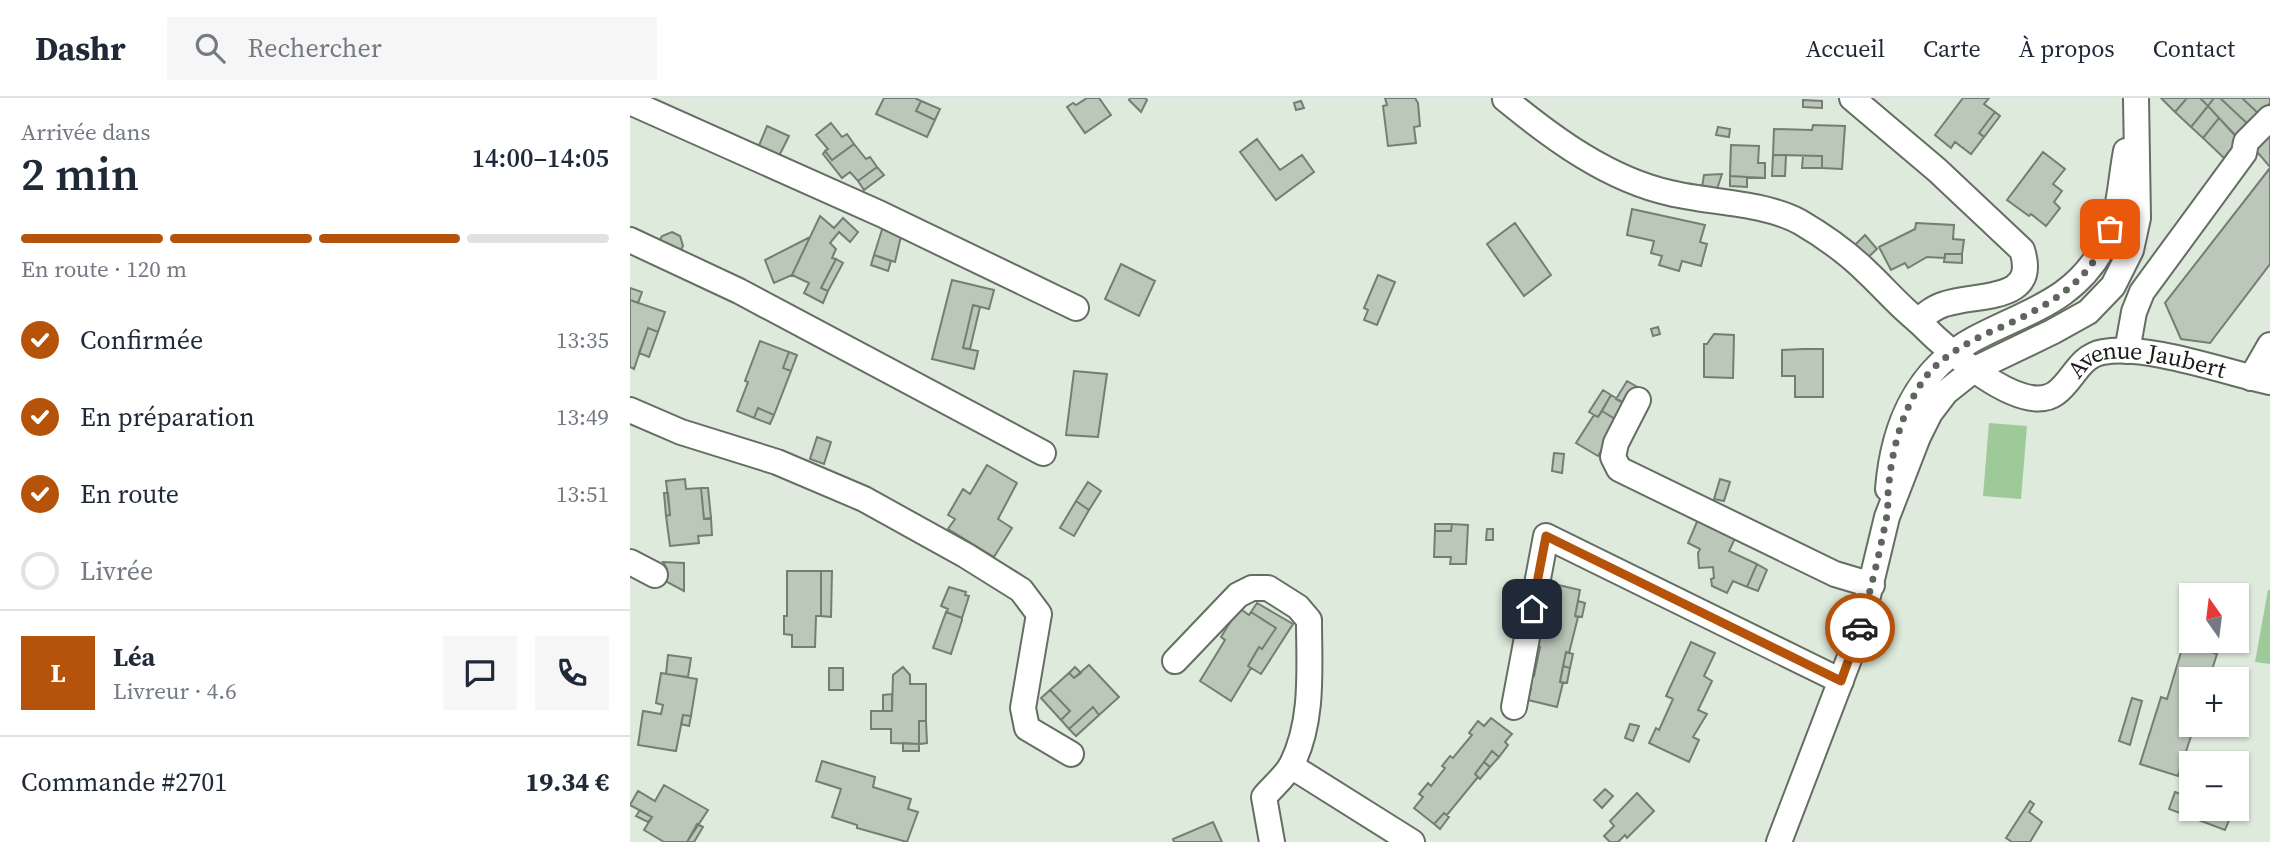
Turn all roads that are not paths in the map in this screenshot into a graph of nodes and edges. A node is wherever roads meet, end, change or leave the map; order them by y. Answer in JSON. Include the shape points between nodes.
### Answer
{"nodes":[{"id":1,"x":1852,"y":98,"type":"edge"},
{"id":2,"x":1506,"y":99,"type":"edge"},
{"id":3,"x":2135,"y":102,"type":"edge"},
{"id":4,"x":630,"y":103,"type":"edge"},
{"id":5,"x":2270,"y":118,"type":"edge"},
{"id":6,"x":630,"y":240,"type":"edge"},
{"id":7,"x":1076,"y":308,"type":"dead end"},
{"id":8,"x":1918,"y":321,"type":"junction"},
{"id":9,"x":2270,"y":345,"type":"edge"},
{"id":10,"x":2127,"y":351,"type":"junction"},
{"id":11,"x":1964,"y":361,"type":"junction"},
{"id":12,"x":2260,"y":380,"type":"edge"},
{"id":13,"x":1638,"y":400,"type":"dead end"},
{"id":14,"x":630,"y":410,"type":"edge"},
{"id":15,"x":1043,"y":453,"type":"dead end"},
{"id":16,"x":630,"y":562,"type":"edge"},
{"id":17,"x":655,"y":575,"type":"dead end"},
{"id":18,"x":1871,"y":585,"type":"junction"},
{"id":19,"x":1175,"y":661,"type":"dead end"},
{"id":20,"x":1841,"y":681,"type":"junction"},
{"id":21,"x":1514,"y":707,"type":"dead end"},
{"id":22,"x":1071,"y":754,"type":"dead end"},
{"id":23,"x":1291,"y":766,"type":"junction"},
{"id":24,"x":1272,"y":842,"type":"edge"},
{"id":25,"x":1412,"y":842,"type":"edge"},
{"id":26,"x":1779,"y":842,"type":"edge"}],
"edges":[{"from":1,"to":8,"type":"street","via":[[2022,250],[2025,276],[2015,289],[1944,304]]},
{"from":2,"to":8,"type":"street","name":"Avenue Jaubert","via":[[1573,150],[1631,180],[1668,193],[1781,214],[1799,222],[1833,243]]},
{"from":3,"to":11,"type":"street","via":[[2116,215],[2090,267],[2055,300],[1975,339]]},
{"from":4,"to":7,"type":"street","via":[[881,214]]},
{"from":5,"to":10,"type":"street","via":[[2246,142],[2244,153],[2142,292]]},
{"from":6,"to":15,"type":"street","via":[[739,291]]},
{"from":8,"to":11,"type":"street","name":"Avenue Jaubert"},
{"from":9,"to":12,"type":"street"},
{"from":10,"to":11,"type":"street","name":"Avenue Jaubert","via":[[2093,355],[2059,391],[2038,399],[2003,389]]},
{"from":10,"to":12,"type":"street","name":"Avenue Jaubert"},
{"from":11,"to":18,"type":"street","via":[[1929,373],[1898,431],[1887,516]]},
{"from":13,"to":18,"type":"street","via":[[1616,443],[1613,457],[1619,469],[1835,574]]},
{"from":14,"to":22,"type":"street","via":[[681,432],[777,462],[864,499],[1021,590],[1039,614],[1023,708],[1027,728]]},
{"from":16,"to":17,"type":"street"},
{"from":18,"to":20,"type":"street"},
{"from":19,"to":23,"type":"street","via":[[1238,595],[1252,588],[1268,588],[1298,607],[1309,620],[1309,690]]},
{"from":20,"to":21,"type":"street","via":[[1546,536]]},
{"from":20,"to":26,"type":"street"},
{"from":23,"to":24,"type":"street","via":[[1264,797]]},
{"from":23,"to":25,"type":"street"}]}
